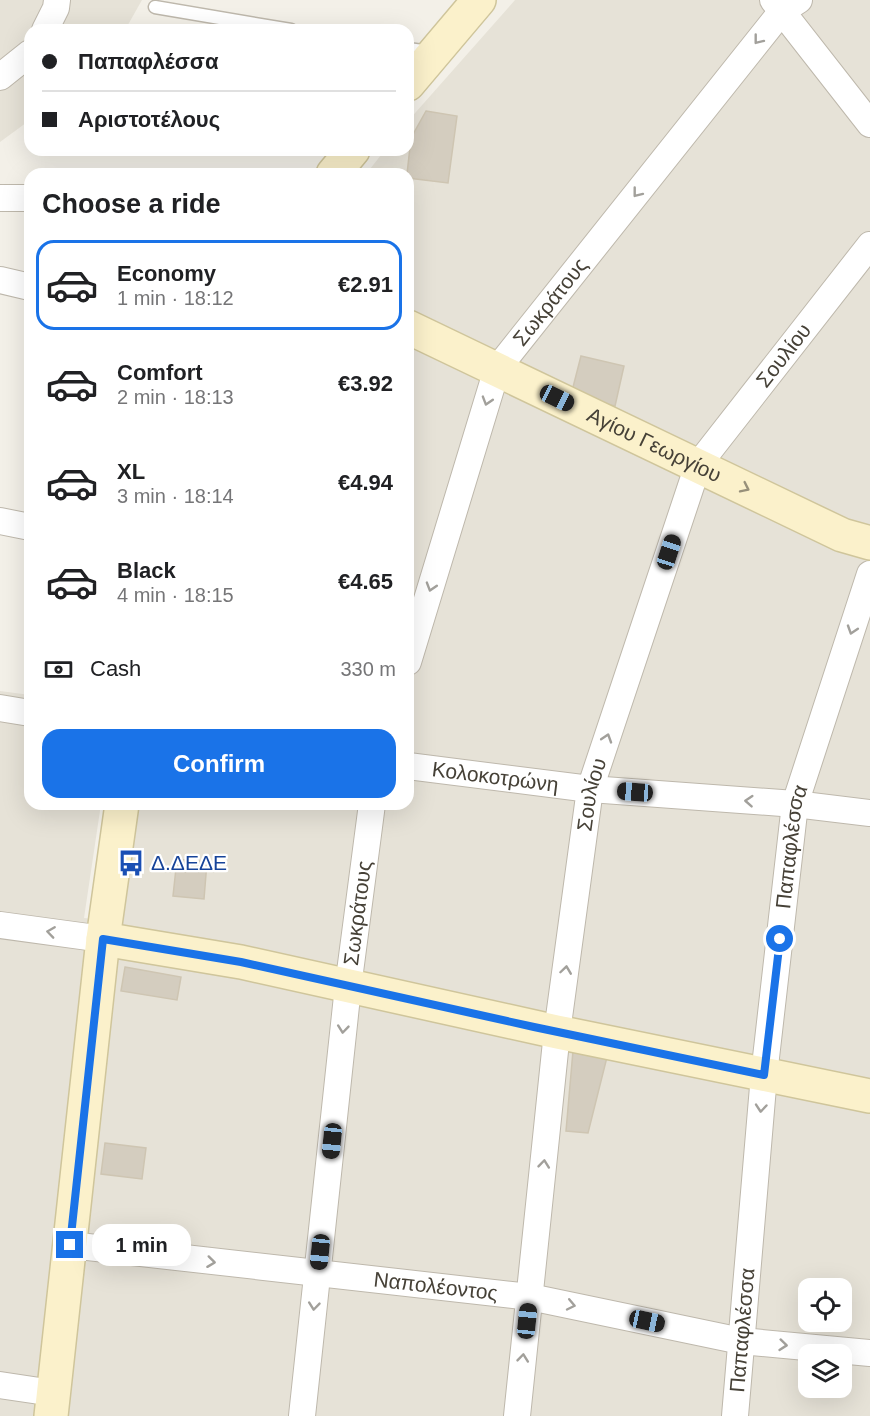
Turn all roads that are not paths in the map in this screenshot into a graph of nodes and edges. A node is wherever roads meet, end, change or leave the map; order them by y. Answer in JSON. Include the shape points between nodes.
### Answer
{"nodes":[{"id":1,"x":57,"y":0,"type":"edge"},
{"id":2,"x":479,"y":0,"type":"edge"},
{"id":3,"x":785,"y":4,"type":"edge"},
{"id":4,"x":155,"y":7,"type":"dead end"},
{"id":5,"x":48,"y":24,"type":"edge"},
{"id":6,"x":256,"y":24,"type":"edge"},
{"id":7,"x":421,"y":51,"type":"edge"},
{"id":8,"x":24,"y":58,"type":"edge"},
{"id":9,"x":414,"y":69,"type":"edge"},
{"id":10,"x":0,"y":77,"type":"edge"},
{"id":11,"x":870,"y":124,"type":"edge"},
{"id":12,"x":348,"y":156,"type":"edge"},
{"id":13,"x":338,"y":168,"type":"edge"},
{"id":14,"x":0,"y":198,"type":"edge"},
{"id":15,"x":24,"y":198,"type":"edge"},
{"id":16,"x":870,"y":245,"type":"edge"},
{"id":17,"x":0,"y":280,"type":"edge"},
{"id":18,"x":24,"y":286,"type":"edge"},
{"id":19,"x":414,"y":330,"type":"edge"},
{"id":20,"x":497,"y":369,"type":"junction"},
{"id":21,"x":698,"y":465,"type":"junction"},
{"id":22,"x":0,"y":521,"type":"edge"},
{"id":23,"x":24,"y":526,"type":"edge"},
{"id":24,"x":870,"y":543,"type":"edge"},
{"id":25,"x":870,"y":574,"type":"edge"},
{"id":26,"x":414,"y":642,"type":"edge"},
{"id":27,"x":0,"y":708,"type":"edge"},
{"id":28,"x":24,"y":712,"type":"edge"},
{"id":29,"x":414,"y":767,"type":"edge"},
{"id":30,"x":590,"y":789,"type":"junction"},
{"id":31,"x":795,"y":804,"type":"junction"},
{"id":32,"x":121,"y":810,"type":"edge"},
{"id":33,"x":371,"y":810,"type":"edge"},
{"id":34,"x":870,"y":813,"type":"edge"},
{"id":35,"x":0,"y":925,"type":"edge"},
{"id":36,"x":103,"y":939,"type":"junction"},
{"id":37,"x":348,"y":987,"type":"junction"},
{"id":38,"x":557,"y":1032,"type":"junction"},
{"id":39,"x":764,"y":1075,"type":"junction"},
{"id":40,"x":870,"y":1096,"type":"edge"},
{"id":41,"x":70,"y":1245,"type":"junction"},
{"id":42,"x":318,"y":1274,"type":"junction"},
{"id":43,"x":530,"y":1297,"type":"junction"},
{"id":44,"x":741,"y":1341,"type":"junction"},
{"id":45,"x":870,"y":1353,"type":"edge"},
{"id":46,"x":0,"y":1385,"type":"edge"},
{"id":47,"x":52,"y":1404,"type":"edge"},
{"id":48,"x":302,"y":1416,"type":"edge"},
{"id":49,"x":517,"y":1416,"type":"edge"},
{"id":50,"x":735,"y":1416,"type":"edge"}],
"edges":[{"from":1,"to":5,"type":"street"},
{"from":2,"to":7,"type":"street"},
{"from":3,"to":11,"type":"street"},
{"from":3,"to":20,"type":"street","name":"Σωκράτους","one_way":true},
{"from":4,"to":6,"type":"lane"},
{"from":7,"to":9,"type":"street"},
{"from":8,"to":10,"type":"street"},
{"from":12,"to":13,"type":"street"},
{"from":14,"to":15,"type":"street"},
{"from":16,"to":21,"type":"street","name":"Σουλίου"},
{"from":17,"to":18,"type":"street"},
{"from":19,"to":20,"type":"street","name":"Αγίου Γεωργίου"},
{"from":20,"to":21,"type":"street","name":"Αγίου Γεωργίου"},
{"from":20,"to":26,"type":"street","name":"Σωκράτους","one_way":true},
{"from":21,"to":24,"type":"street","name":"Αγίου Γεωργίου","one_way":true,"via":[[842,535]]},
{"from":30,"to":21,"type":"street","name":"Σουλίου","one_way":true},
{"from":22,"to":23,"type":"street"},
{"from":25,"to":31,"type":"street","name":"Παπαφλέσσα","one_way":true},
{"from":27,"to":28,"type":"street"},
{"from":29,"to":30,"type":"street","name":"Κολοκοτρώνη"},
{"from":31,"to":30,"type":"street","name":"Κολοκοτρώνη","one_way":true},
{"from":38,"to":30,"type":"street","name":"Σουλίου","one_way":true},
{"from":31,"to":34,"type":"street","name":"Κολοκοτρώνη"},
{"from":31,"to":39,"type":"street","name":"Παπαφλέσσα"},
{"from":32,"to":36,"type":"street"},
{"from":33,"to":37,"type":"street","name":"Σωκράτους"},
{"from":36,"to":35,"type":"street","one_way":true},
{"from":36,"to":37,"type":"street","via":[[241,962]]},
{"from":36,"to":41,"type":"street"},
{"from":37,"to":38,"type":"street"},
{"from":37,"to":42,"type":"street","name":"Σωκράτους","one_way":true},
{"from":38,"to":39,"type":"street"},
{"from":43,"to":38,"type":"street","name":"Σουλίου","one_way":true},
{"from":39,"to":40,"type":"street"},
{"from":39,"to":44,"type":"street","name":"Παπαφλέσσα","one_way":true},
{"from":41,"to":42,"type":"street","name":"Ναπολέοντος","one_way":true},
{"from":41,"to":47,"type":"street"},
{"from":42,"to":43,"type":"street","name":"Ναπολέοντος"},
{"from":42,"to":48,"type":"street","name":"Σωκράτους","one_way":true},
{"from":43,"to":44,"type":"street","name":"Ναπολέοντος","one_way":true},
{"from":49,"to":43,"type":"street","name":"Σουλίου","one_way":true},
{"from":44,"to":45,"type":"street","name":"Ναπολέοντος","one_way":true},
{"from":44,"to":50,"type":"street","name":"Παπαφλέσσα"},
{"from":46,"to":47,"type":"street"}]}
